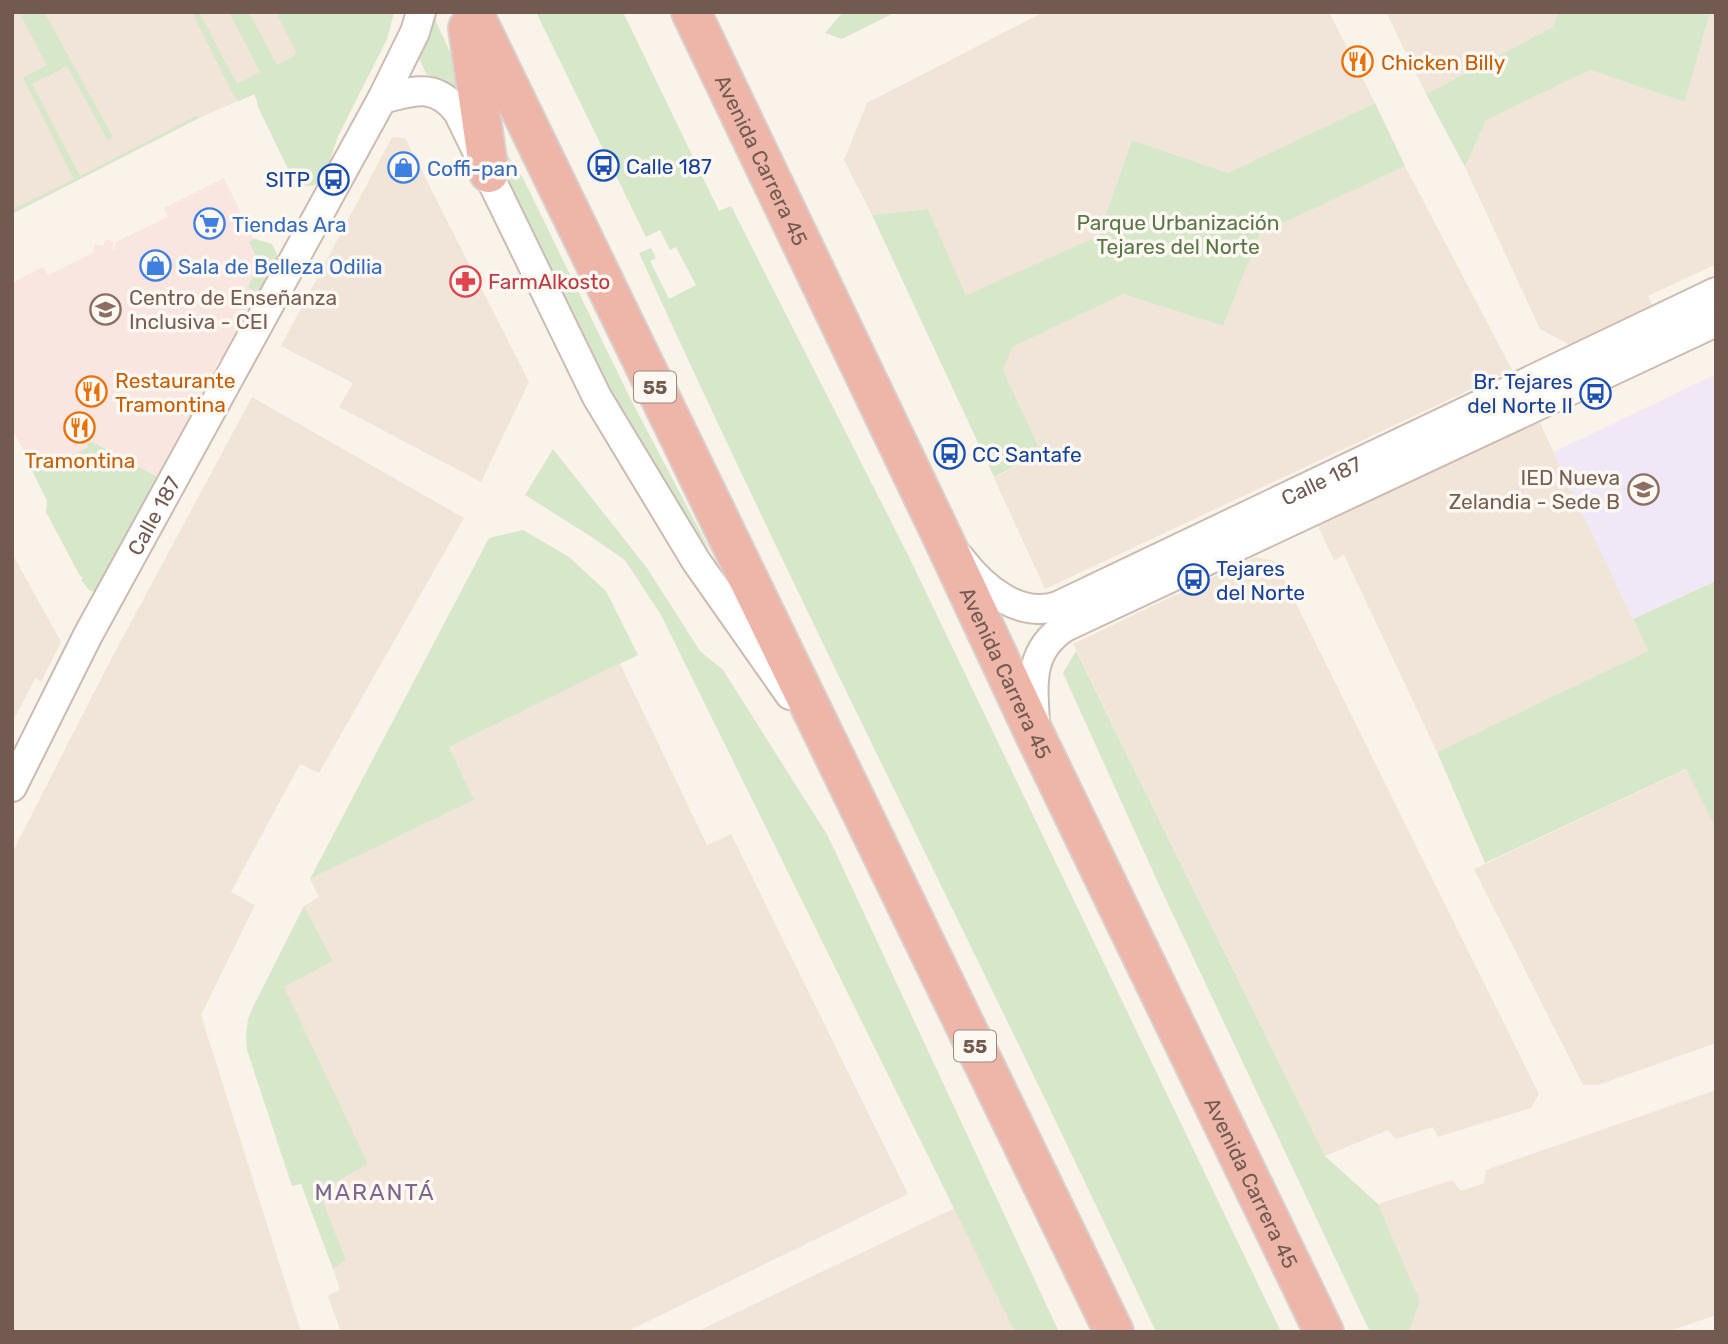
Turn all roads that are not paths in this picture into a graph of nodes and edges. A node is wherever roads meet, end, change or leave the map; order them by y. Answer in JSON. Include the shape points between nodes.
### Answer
{"nodes":[{"id":1,"x":421,"y":12,"type":"edge"},
{"id":2,"x":466,"y":12,"type":"edge"},
{"id":3,"x":473,"y":12,"type":"edge"},
{"id":4,"x":691,"y":12,"type":"edge"},
{"id":5,"x":382,"y":99,"type":"junction"},
{"id":6,"x":489,"y":173,"type":"junction"},
{"id":7,"x":1716,"y":292,"type":"edge"},
{"id":8,"x":1716,"y":322,"type":"edge"},
{"id":9,"x":942,"y":534,"type":"junction"},
{"id":10,"x":1035,"y":735,"type":"junction"},
{"id":11,"x":836,"y":761,"type":"junction"},
{"id":12,"x":12,"y":787,"type":"edge"},
{"id":13,"x":1114,"y":1332,"type":"edge"},
{"id":14,"x":1324,"y":1332,"type":"edge"}],
"edges":[{"from":1,"to":5,"type":"street","name":"Calle 187"},
{"from":2,"to":6,"type":"highway"},
{"from":3,"to":11,"type":"highway","number":"55"},
{"from":4,"to":9,"type":"highway","name":"Avenida Carrera 45"},
{"from":5,"to":6,"type":"street","via":[[429,91],[450,101]]},
{"from":5,"to":12,"type":"street","name":"Calle 187","via":[[88,635]]},
{"from":6,"to":11,"type":"street","via":[[597,397],[638,467],[696,561]]},
{"from":7,"to":9,"type":"street","name":"Calle 187","via":[[1048,609],[1009,602],[993,591]]},
{"from":8,"to":10,"type":"street","name":"Calle 187","via":[[1065,627],[1045,642],[1039,654],[1033,686]]},
{"from":9,"to":10,"type":"highway","name":"Avenida Carrera 45"},
{"from":10,"to":14,"type":"highway","name":"Avenida Carrera 45"},
{"from":11,"to":13,"type":"highway","number":"55"}]}
